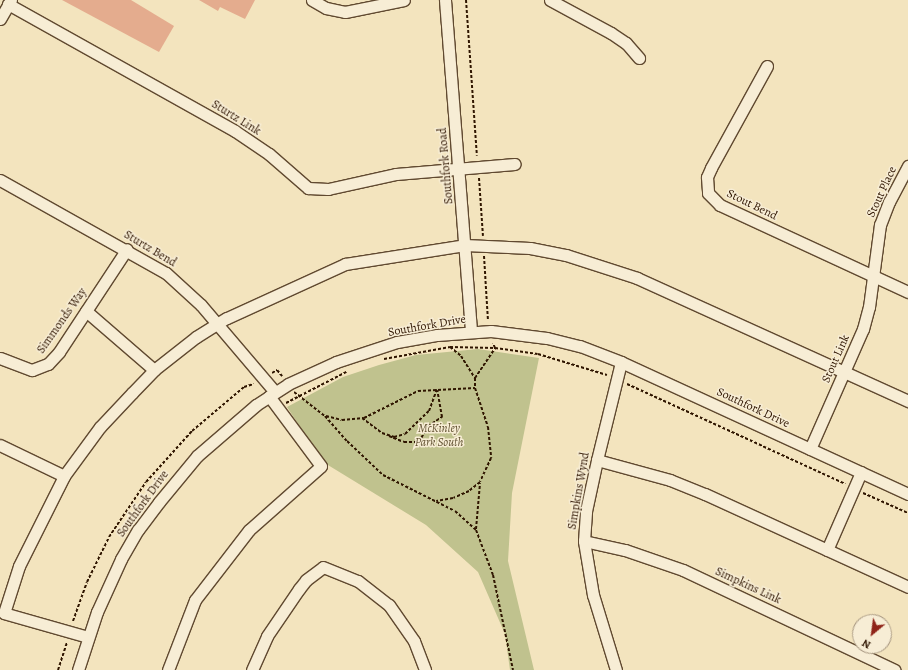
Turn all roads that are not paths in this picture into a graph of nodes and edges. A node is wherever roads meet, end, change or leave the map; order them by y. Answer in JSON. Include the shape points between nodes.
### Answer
{"nodes":[{"id":1,"x":312,"y":0,"type":"edge"},
{"id":2,"x":404,"y":0,"type":"edge"},
{"id":3,"x":445,"y":0,"type":"edge"},
{"id":4,"x":550,"y":0,"type":"edge"},
{"id":5,"x":9,"y":2,"type":"edge"},
{"id":6,"x":0,"y":19,"type":"edge"},
{"id":7,"x":639,"y":58,"type":"dead end"},
{"id":8,"x":767,"y":66,"type":"dead end"},
{"id":9,"x":515,"y":164,"type":"dead end"},
{"id":10,"x":908,"y":166,"type":"edge"},
{"id":11,"x":459,"y":167,"type":"junction"},
{"id":12,"x":0,"y":180,"type":"edge"},
{"id":13,"x":465,"y":245,"type":"junction"},
{"id":14,"x":127,"y":250,"type":"junction"},
{"id":15,"x":873,"y":277,"type":"junction"},
{"id":16,"x":908,"y":292,"type":"edge"},
{"id":17,"x":86,"y":311,"type":"junction"},
{"id":18,"x":217,"y":324,"type":"junction"},
{"id":19,"x":471,"y":331,"type":"junction"},
{"id":20,"x":0,"y":358,"type":"edge"},
{"id":21,"x":622,"y":362,"type":"junction"},
{"id":22,"x":154,"y":370,"type":"junction"},
{"id":23,"x":845,"y":372,"type":"junction"},
{"id":24,"x":272,"y":394,"type":"junction"},
{"id":25,"x":908,"y":401,"type":"edge"},
{"id":26,"x":0,"y":445,"type":"edge"},
{"id":27,"x":810,"y":449,"type":"junction"},
{"id":28,"x":597,"y":460,"type":"junction"},
{"id":29,"x":861,"y":472,"type":"junction"},
{"id":30,"x":64,"y":476,"type":"junction"},
{"id":31,"x":908,"y":494,"type":"edge"},
{"id":32,"x":584,"y":541,"type":"junction"},
{"id":33,"x":827,"y":550,"type":"junction"},
{"id":34,"x":908,"y":588,"type":"edge"},
{"id":35,"x":2,"y":612,"type":"edge"},
{"id":36,"x":88,"y":637,"type":"junction"},
{"id":37,"x":78,"y":670,"type":"edge"},
{"id":38,"x":168,"y":670,"type":"edge"},
{"id":39,"x":252,"y":670,"type":"edge"},
{"id":40,"x":425,"y":670,"type":"edge"},
{"id":41,"x":616,"y":670,"type":"edge"},
{"id":42,"x":895,"y":670,"type":"edge"}],
"edges":[{"from":1,"to":2,"type":"street","via":[[326,8],[344,12]]},
{"from":3,"to":11,"type":"street","name":"Southfork Road"},
{"from":4,"to":7,"type":"street","via":[[611,33],[626,43]]},
{"from":5,"to":6,"type":"street"},
{"from":5,"to":11,"type":"street","name":"Sturtz Link","via":[[235,131],[269,154],[308,188],[328,189],[396,174]]},
{"from":8,"to":15,"type":"street","name":"Stout Bend","via":[[711,168],[707,177],[708,193],[720,205]]},
{"from":9,"to":11,"type":"street","name":"Sturtz Link"},
{"from":10,"to":15,"type":"street","name":"Stout Place","via":[[880,225]]},
{"from":11,"to":13,"type":"street","name":"Southfork Road"},
{"from":12,"to":14,"type":"street","name":"Sturtz Bend"},
{"from":13,"to":18,"type":"street","via":[[345,264]]},
{"from":13,"to":19,"type":"street","name":"Southfork Road"},
{"from":13,"to":23,"type":"street","via":[[530,248],[607,266]]},
{"from":14,"to":17,"type":"street","name":"Simmonds Way"},
{"from":14,"to":18,"type":"street","name":"Sturtz Bend","via":[[156,266],[178,283]]},
{"from":15,"to":16,"type":"street"},
{"from":15,"to":23,"type":"street","name":"Stout Link","via":[[863,329]]},
{"from":17,"to":20,"type":"street","name":"Simmonds Way","via":[[59,352],[41,368],[24,369]]},
{"from":17,"to":22,"type":"street"},
{"from":18,"to":22,"type":"street"},
{"from":18,"to":24,"type":"street","name":"Sturtz Bend"},
{"from":19,"to":21,"type":"street","name":"Southfork Drive","via":[[547,338],[580,346]]},
{"from":19,"to":24,"type":"street","name":"Southfork Drive","via":[[437,334],[364,352],[308,374]]},
{"from":21,"to":27,"type":"street","name":"Southfork Drive"},
{"from":21,"to":28,"type":"street","name":"Simpkins Wynd"},
{"from":22,"to":30,"type":"street","via":[[100,427]]},
{"from":23,"to":25,"type":"street"},
{"from":23,"to":27,"type":"street","name":"Stout Link"},
{"from":24,"to":36,"type":"street","name":"Southfork Drive","via":[[197,456],[159,502],[121,559]]},
{"from":24,"to":38,"type":"street","name":"Sturtz Bend","via":[[279,408],[321,466],[249,530],[195,600]]},
{"from":26,"to":30,"type":"street"},
{"from":27,"to":29,"type":"street","name":"Southfork Drive"},
{"from":28,"to":32,"type":"street","name":"Simpkins Wynd","via":[[586,511]]},
{"from":28,"to":33,"type":"street","via":[[670,480]]},
{"from":29,"to":31,"type":"street","name":"Southfork Drive"},
{"from":29,"to":33,"type":"street"},
{"from":30,"to":35,"type":"street","via":[[19,566]]},
{"from":32,"to":41,"type":"street","name":"Simpkins Wynd","via":[[594,594]]},
{"from":32,"to":42,"type":"street","name":"Simpkins Link","via":[[625,550],[683,570]]},
{"from":33,"to":34,"type":"street"},
{"from":35,"to":36,"type":"street"},
{"from":36,"to":37,"type":"street","name":"Southfork Drive"},
{"from":39,"to":40,"type":"street","via":[[267,636],[299,589],[323,567],[358,581],[389,605],[414,641]]}]}
